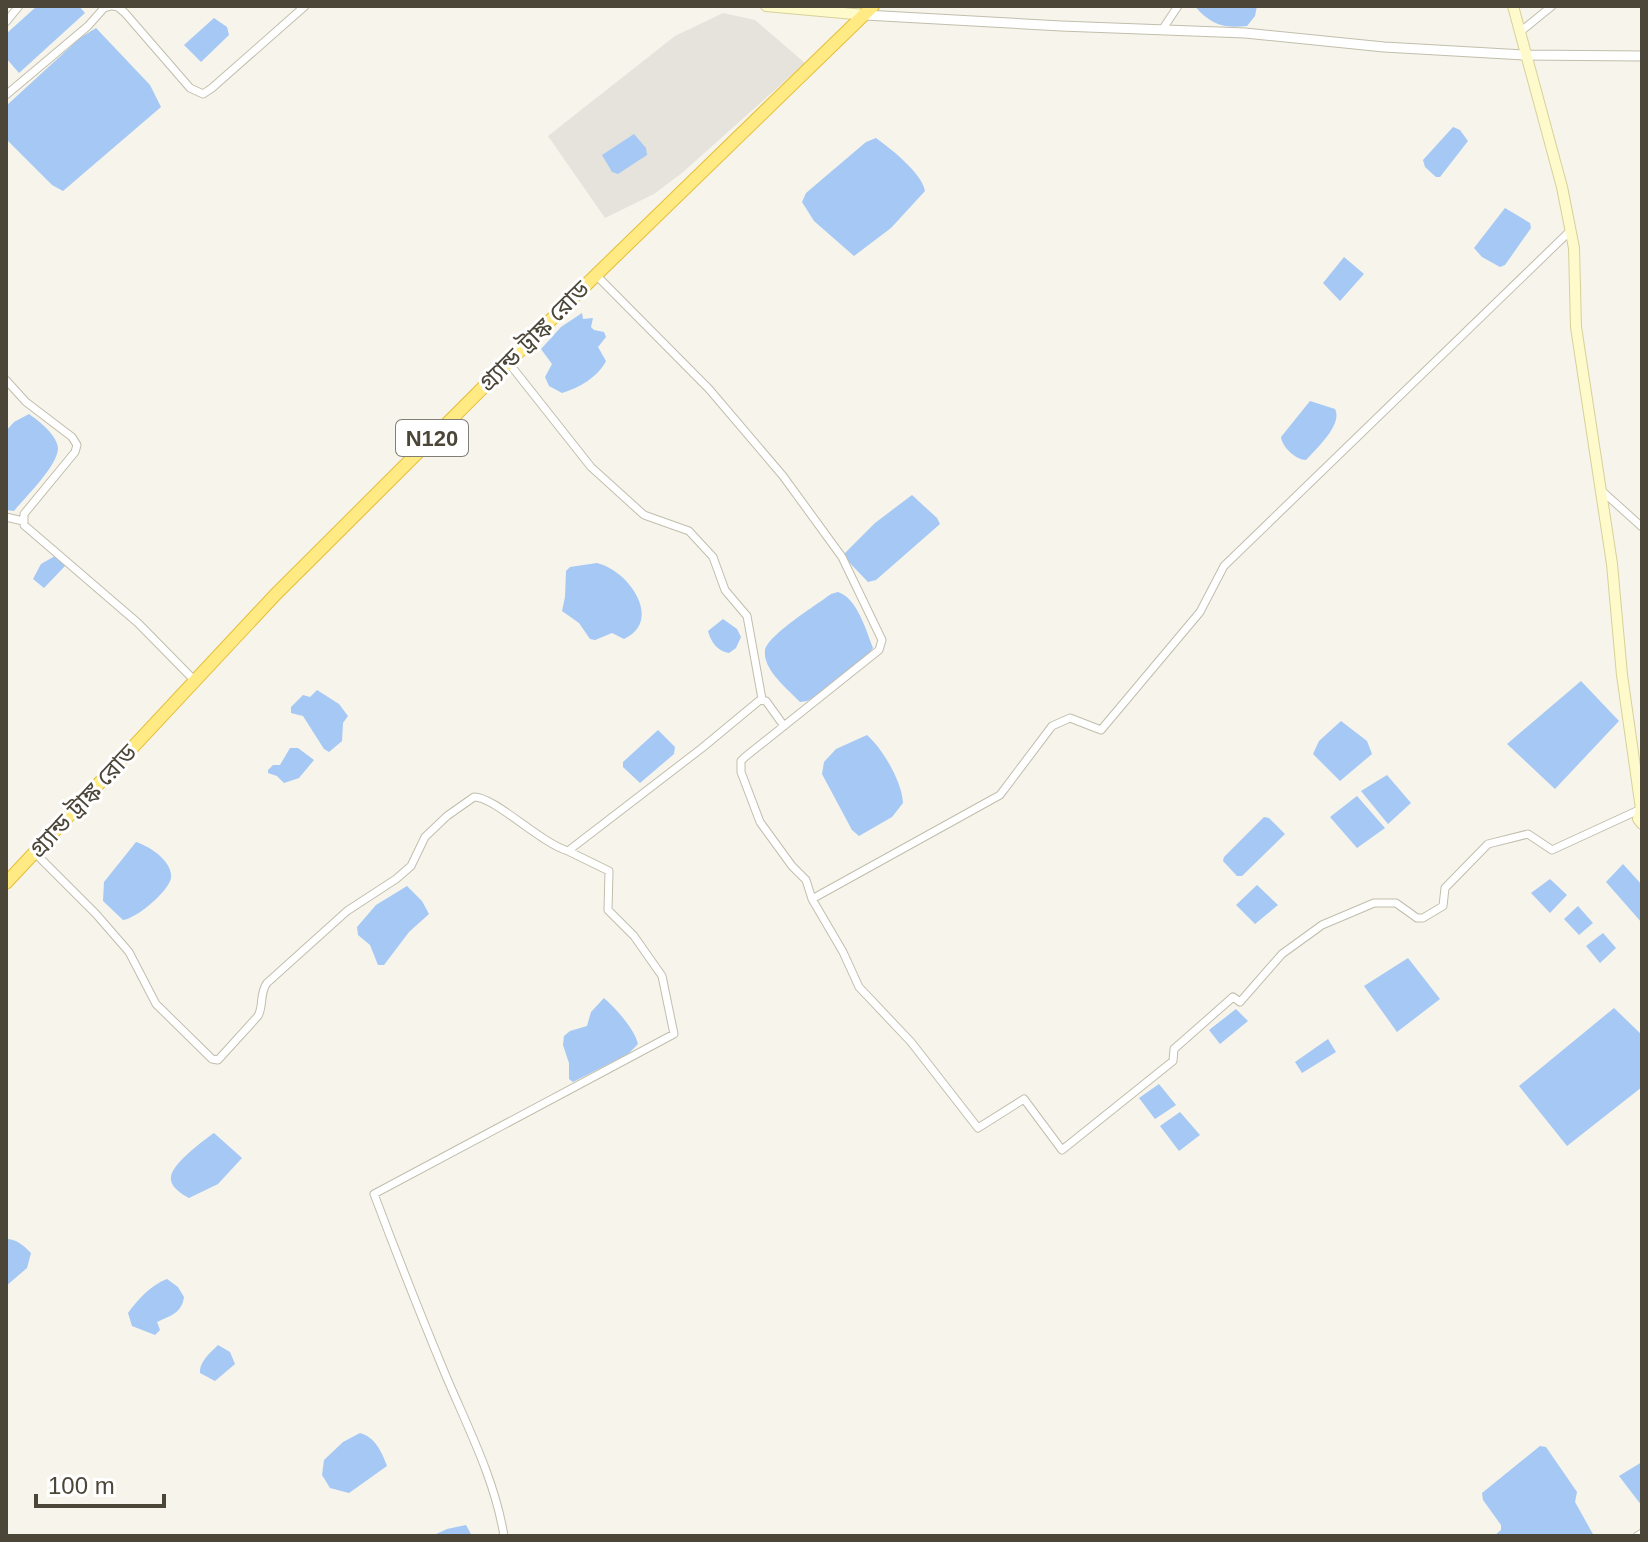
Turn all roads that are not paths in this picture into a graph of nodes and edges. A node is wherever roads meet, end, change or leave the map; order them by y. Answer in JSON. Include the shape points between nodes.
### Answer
{"nodes":[{"id":1,"x":19,"y":6,"type":"edge"},
{"id":2,"x":112,"y":6,"type":"edge"},
{"id":3,"x":305,"y":6,"type":"edge"},
{"id":4,"x":766,"y":6,"type":"edge"},
{"id":5,"x":1178,"y":6,"type":"edge"},
{"id":6,"x":1513,"y":6,"type":"edge"},
{"id":7,"x":1552,"y":6,"type":"edge"},
{"id":8,"x":869,"y":11,"type":"edge"},
{"id":9,"x":6,"y":22,"type":"edge"},
{"id":10,"x":1162,"y":30,"type":"junction"},
{"id":11,"x":1519,"y":33,"type":"junction"},
{"id":12,"x":1524,"y":55,"type":"junction"},
{"id":13,"x":1642,"y":56,"type":"edge"},
{"id":14,"x":6,"y":95,"type":"edge"},
{"id":15,"x":1571,"y":230,"type":"junction"},
{"id":16,"x":596,"y":275,"type":"junction"},
{"id":17,"x":508,"y":362,"type":"junction"},
{"id":18,"x":6,"y":380,"type":"edge"},
{"id":19,"x":1600,"y":490,"type":"junction"},
{"id":20,"x":6,"y":517,"type":"edge"},
{"id":21,"x":23,"y":521,"type":"junction"},
{"id":22,"x":1642,"y":527,"type":"edge"},
{"id":23,"x":194,"y":680,"type":"junction"},
{"id":24,"x":762,"y":699,"type":"junction"},
{"id":25,"x":784,"y":726,"type":"junction"},
{"id":26,"x":1641,"y":809,"type":"edge"},
{"id":27,"x":1642,"y":824,"type":"edge"},
{"id":28,"x":568,"y":851,"type":"junction"},
{"id":29,"x":35,"y":853,"type":"junction"},
{"id":30,"x":6,"y":883,"type":"edge"},
{"id":31,"x":812,"y":899,"type":"junction"},
{"id":32,"x":504,"y":1536,"type":"edge"}],
"edges":[{"from":1,"to":9,"type":"street"},
{"from":2,"to":3,"type":"street","via":[[125,13],[190,88],[203,94]]},
{"from":2,"to":14,"type":"street"},
{"from":4,"to":8,"type":"main road"},
{"from":5,"to":10,"type":"street"},
{"from":6,"to":11,"type":"main road"},
{"from":7,"to":11,"type":"street"},
{"from":8,"to":10,"type":"street"},
{"from":8,"to":16,"type":"highway","name":"গ্র্যান্ড ট্রাঙ্ক রোড","number":"N120"},
{"from":10,"to":12,"type":"street"},
{"from":11,"to":12,"type":"main road"},
{"from":12,"to":13,"type":"street"},
{"from":12,"to":15,"type":"main road"},
{"from":15,"to":19,"type":"main road","via":[[1576,327]]},
{"from":15,"to":31,"type":"street","via":[[1224,566],[1200,612],[1101,730],[1070,718],[1052,726],[1000,795]]},
{"from":16,"to":17,"type":"highway","name":"গ্র্যান্ড ট্রাঙ্ক রোড","number":"N120"},
{"from":16,"to":25,"type":"street","via":[[709,389],[783,476],[842,557],[882,640],[879,650]]},
{"from":17,"to":23,"type":"highway","name":"গ্র্যান্ড ট্রাঙ্ক রোড","number":"N120"},
{"from":17,"to":24,"type":"street","via":[[591,467],[644,515],[689,531],[713,557],[725,590],[747,616]]},
{"from":18,"to":21,"type":"street","via":[[77,445]]},
{"from":19,"to":22,"type":"street"},
{"from":19,"to":26,"type":"main road"},
{"from":20,"to":21,"type":"street"},
{"from":21,"to":23,"type":"street"},
{"from":23,"to":29,"type":"highway","name":"গ্র্যান্ড ট্রাঙ্ক রোড","number":"N120"},
{"from":24,"to":25,"type":"street"},
{"from":24,"to":28,"type":"street"},
{"from":25,"to":31,"type":"street","via":[[741,761],[741,772],[760,822],[804,877]]},
{"from":26,"to":27,"type":"main road"},
{"from":26,"to":31,"type":"street","via":[[1552,850],[1528,834],[1488,844],[1445,888],[1443,906],[1423,918],[1396,903],[1374,903],[1322,925],[1282,954],[1240,1002],[1233,997],[1174,1049],[1173,1061],[1062,1150],[1024,1099],[978,1128],[911,1042],[859,987]]},
{"from":28,"to":29,"type":"street","via":[[553,846],[493,802],[474,797],[425,837],[404,873],[347,911],[267,983],[258,1016],[218,1060],[156,1004],[129,952]]},
{"from":28,"to":32,"type":"street","via":[[609,871],[608,910],[662,976],[674,1034],[374,1194],[484,1466]]},
{"from":29,"to":30,"type":"highway","name":"গ্র্যান্ড ট্রাঙ্ক রোড","number":"N120"}]}
